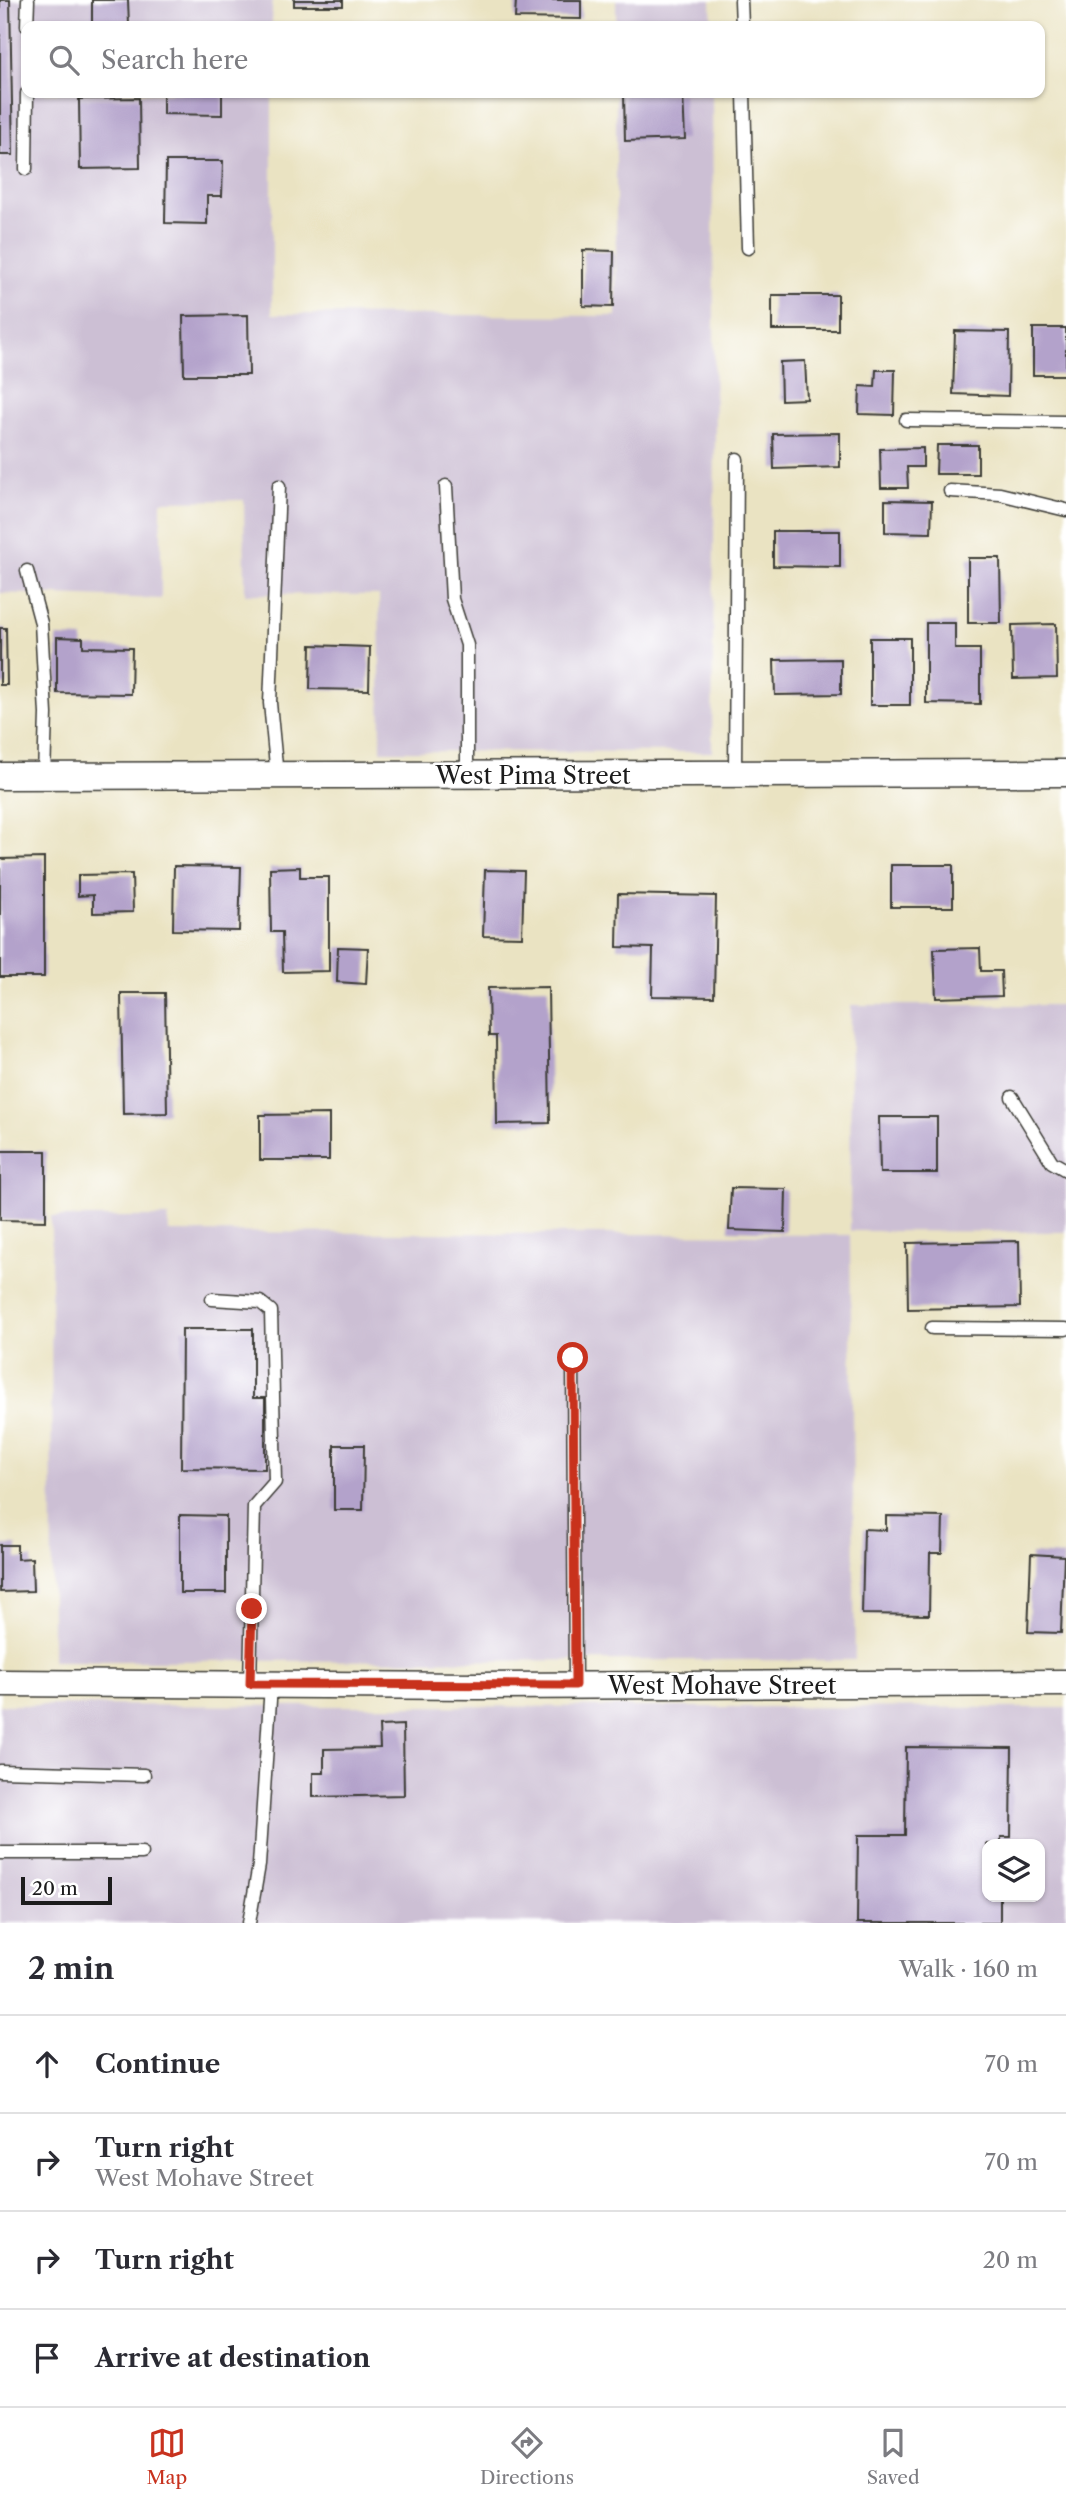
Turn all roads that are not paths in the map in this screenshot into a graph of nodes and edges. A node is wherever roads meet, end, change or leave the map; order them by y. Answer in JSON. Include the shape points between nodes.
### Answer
{"nodes":[{"id":1,"x":28,"y":0,"type":"edge"},
{"id":2,"x":741,"y":0,"type":"edge"},
{"id":3,"x":27,"y":21,"type":"edge"},
{"id":4,"x":742,"y":21,"type":"edge"},
{"id":5,"x":27,"y":98,"type":"edge"},
{"id":6,"x":744,"y":98,"type":"edge"},
{"id":7,"x":26,"y":169,"type":"dead end"},
{"id":8,"x":748,"y":248,"type":"dead end"},
{"id":9,"x":906,"y":420,"type":"dead end"},
{"id":10,"x":1066,"y":422,"type":"edge"},
{"id":11,"x":737,"y":459,"type":"dead end"},
{"id":12,"x":279,"y":486,"type":"dead end"},
{"id":13,"x":446,"y":486,"type":"dead end"},
{"id":14,"x":950,"y":491,"type":"dead end"},
{"id":15,"x":1066,"y":510,"type":"edge"},
{"id":16,"x":27,"y":571,"type":"dead end"},
{"id":17,"x":1066,"y":773,"type":"edge"},
{"id":18,"x":735,"y":774,"type":"junction"},
{"id":19,"x":467,"y":775,"type":"junction"},
{"id":20,"x":0,"y":776,"type":"edge"},
{"id":21,"x":44,"y":776,"type":"junction"},
{"id":22,"x":278,"y":776,"type":"junction"},
{"id":23,"x":1012,"y":1097,"type":"dead end"},
{"id":24,"x":1066,"y":1170,"type":"edge"},
{"id":25,"x":212,"y":1299,"type":"dead end"},
{"id":26,"x":932,"y":1328,"type":"dead end"},
{"id":27,"x":1066,"y":1329,"type":"edge"},
{"id":28,"x":573,"y":1358,"type":"dead end"},
{"id":29,"x":0,"y":1683,"type":"edge"},
{"id":30,"x":1066,"y":1683,"type":"edge"},
{"id":31,"x":260,"y":1685,"type":"junction"},
{"id":32,"x":575,"y":1685,"type":"junction"},
{"id":33,"x":0,"y":1771,"type":"edge"},
{"id":34,"x":144,"y":1775,"type":"dead end"},
{"id":35,"x":0,"y":1853,"type":"edge"},
{"id":36,"x":142,"y":1853,"type":"dead end"},
{"id":37,"x":249,"y":1923,"type":"edge"}],
"edges":[{"from":1,"to":3,"type":"lane"},
{"from":2,"to":4,"type":"lane"},
{"from":5,"to":7,"type":"lane"},
{"from":6,"to":8,"type":"lane"},
{"from":9,"to":10,"type":"lane"},
{"from":11,"to":18,"type":"lane"},
{"from":12,"to":22,"type":"lane","via":[[270,703]]},
{"from":13,"to":19,"type":"lane","via":[[452,599],[467,645]]},
{"from":14,"to":15,"type":"lane","via":[[1000,494]]},
{"from":16,"to":21,"type":"lane","via":[[41,623]]},
{"from":17,"to":18,"type":"street","name":"West Pima Street"},
{"from":18,"to":19,"type":"street","name":"West Pima Street"},
{"from":19,"to":22,"type":"street","name":"West Pima Street"},
{"from":20,"to":21,"type":"street","name":"West Pima Street"},
{"from":21,"to":22,"type":"street","name":"West Pima Street"},
{"from":23,"to":24,"type":"lane","via":[[1052,1162]]},
{"from":25,"to":31,"type":"lane","via":[[260,1302],[271,1311],[275,1482],[254,1506]]},
{"from":26,"to":27,"type":"lane"},
{"from":28,"to":32,"type":"lane"},
{"from":29,"to":31,"type":"street","name":"West Mohave Street"},
{"from":30,"to":32,"type":"street","name":"West Mohave Street"},
{"from":31,"to":32,"type":"street","name":"West Mohave Street"},
{"from":31,"to":37,"type":"lane","via":[[259,1865]]},
{"from":33,"to":34,"type":"lane"},
{"from":35,"to":36,"type":"lane"}]}
